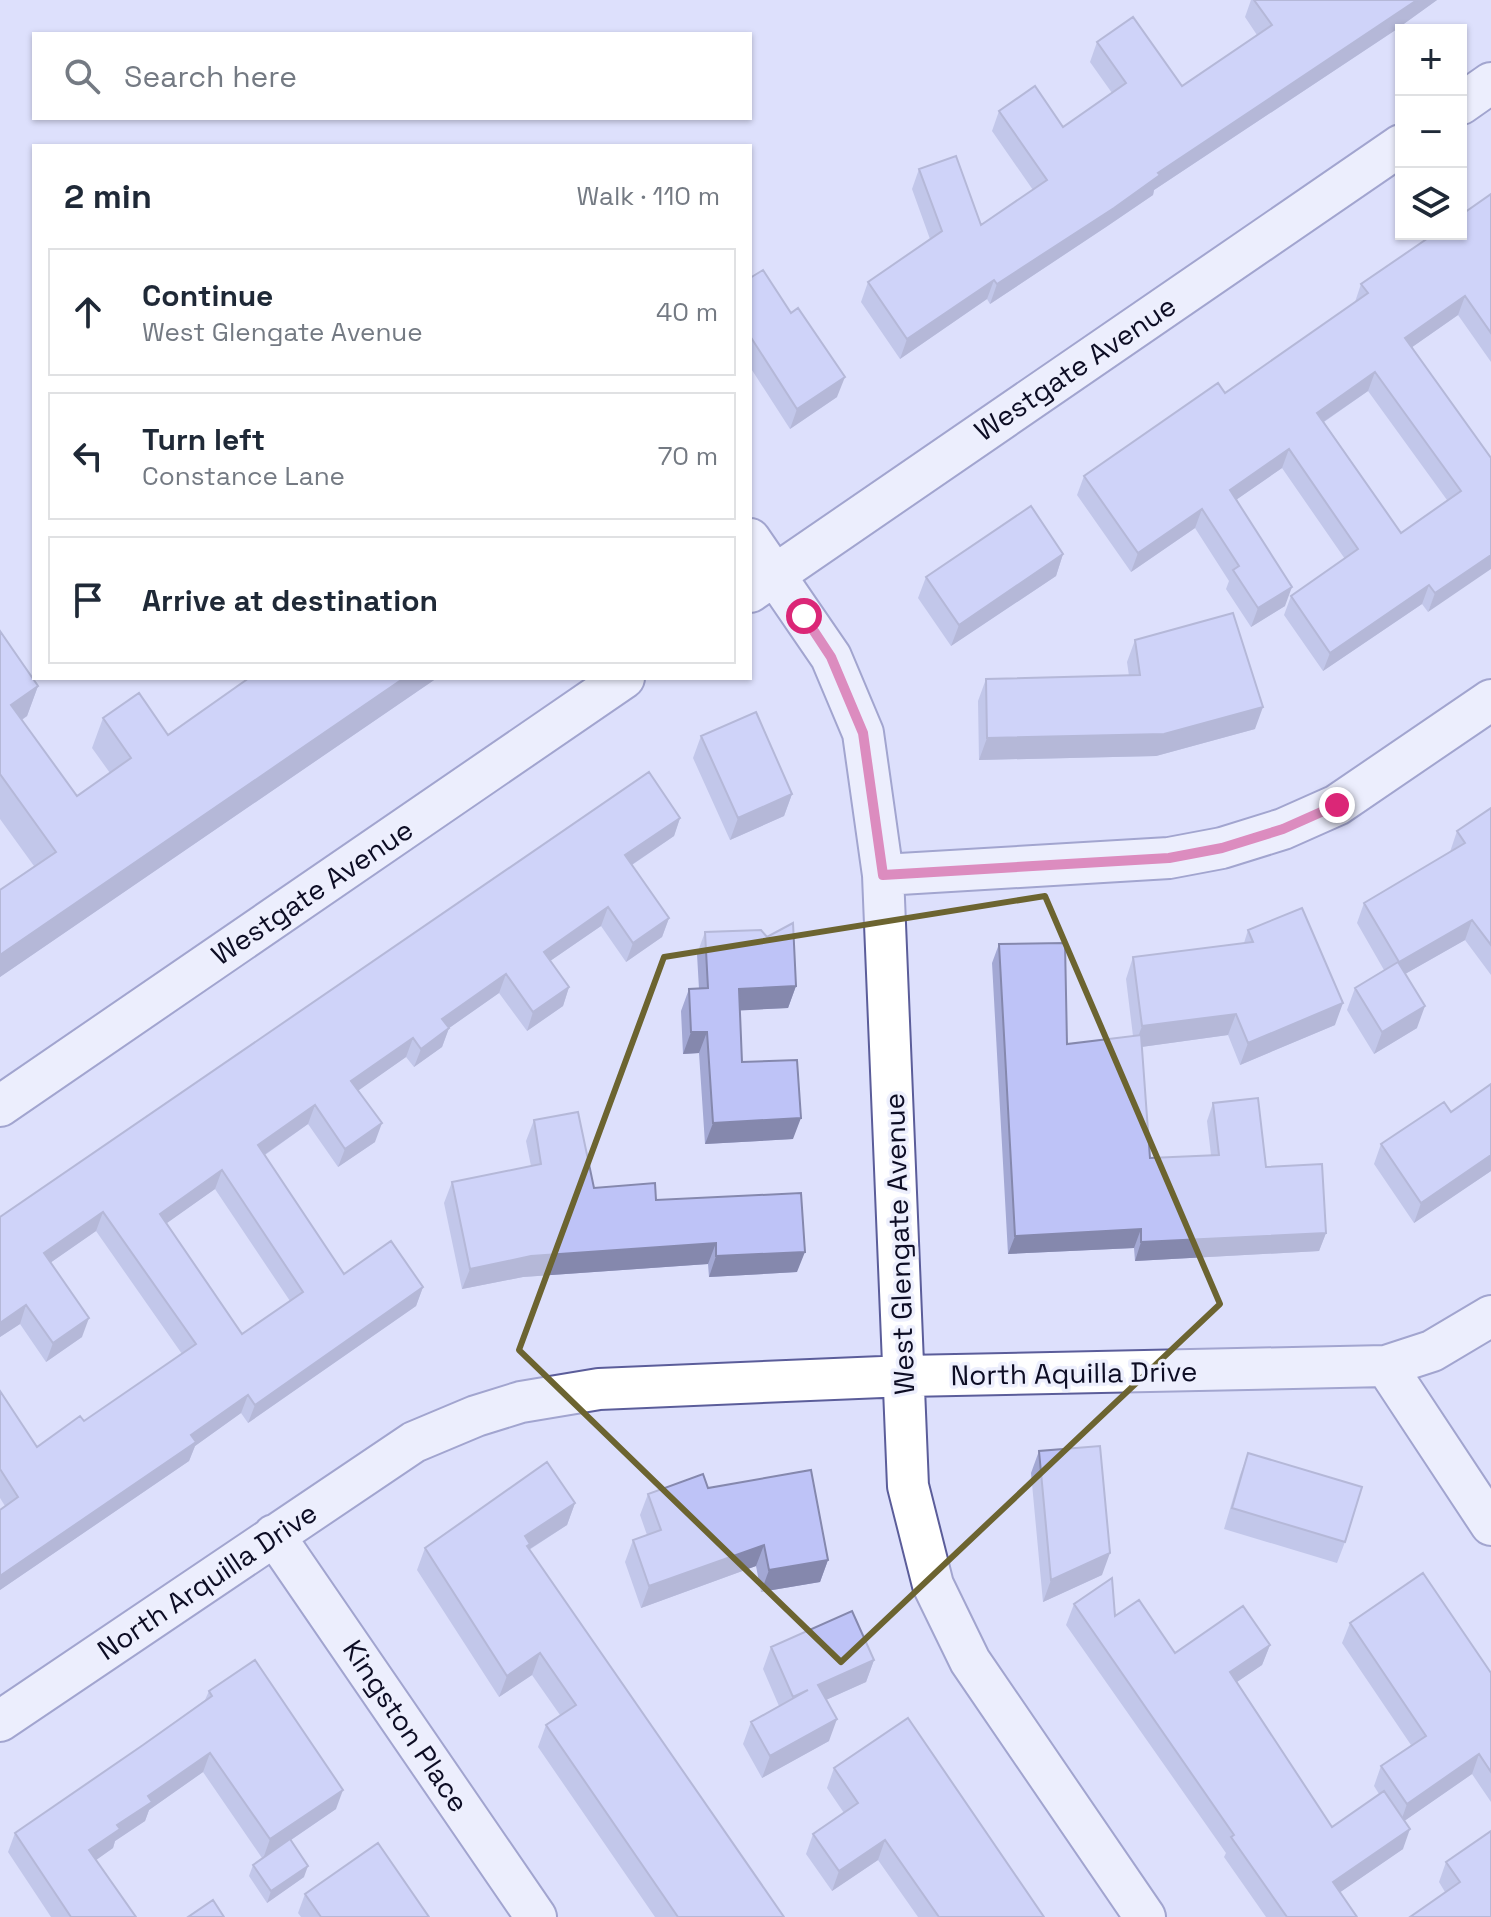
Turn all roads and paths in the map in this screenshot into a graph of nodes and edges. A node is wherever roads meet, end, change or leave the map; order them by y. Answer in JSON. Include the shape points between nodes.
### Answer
{"nodes":[{"id":1,"x":1491,"y":83,"type":"edge"},
{"id":2,"x":1467,"y":100,"type":"edge"},
{"id":3,"x":1395,"y":149,"type":"edge"},
{"id":4,"x":752,"y":546,"type":"edge"},
{"id":5,"x":762,"y":584,"type":"edge"},
{"id":6,"x":621,"y":680,"type":"edge"},
{"id":7,"x":1491,"y":700,"type":"edge"},
{"id":8,"x":883,"y":875,"type":"junction"},
{"id":9,"x":0,"y":1106,"type":"edge"},
{"id":10,"x":1491,"y":1316,"type":"edge"},
{"id":11,"x":1386,"y":1366,"type":"junction"},
{"id":12,"x":906,"y":1376,"type":"junction"},
{"id":13,"x":414,"y":1442,"type":"joint"},
{"id":14,"x":1491,"y":1525,"type":"edge"},
{"id":15,"x":274,"y":1535,"type":"junction"},
{"id":16,"x":0,"y":1721,"type":"edge"},
{"id":17,"x":536,"y":1917,"type":"edge"},
{"id":18,"x":1145,"y":1917,"type":"edge"}],
"edges":[{"from":1,"to":2,"type":"street"},
{"from":3,"to":5,"type":"street","name":"Westgate Avenue"},
{"from":4,"to":5,"type":"street","name":"West Glengate Avenue"},
{"from":5,"to":8,"type":"street","name":"West Glengate Avenue","via":[[831,657],[863,733]]},
{"from":6,"to":9,"type":"street","name":"Westgate Avenue"},
{"from":7,"to":8,"type":"street","via":[[1337,805],[1222,848],[1169,858]]},
{"from":8,"to":12,"type":"street","name":"West Glengate Avenue"},
{"from":10,"to":11,"type":"street","name":"North Aquilla Drive","via":[[1432,1351]]},
{"from":11,"to":12,"type":"street","name":"North Aquilla Drive"},
{"from":11,"to":14,"type":"street"},
{"from":12,"to":13,"type":"street","name":"North Aquilla Drive","via":[[558,1393],[476,1416]]},
{"from":12,"to":18,"type":"street","name":"West Glengate Avenue","via":[[908,1486],[933,1585],[970,1661]]},
{"from":13,"to":15,"type":"street","name":"North Arquilla Drive"},
{"from":15,"to":16,"type":"street","name":"North Arquilla Drive"},
{"from":15,"to":17,"type":"street","name":"Kingston Place"}]}
